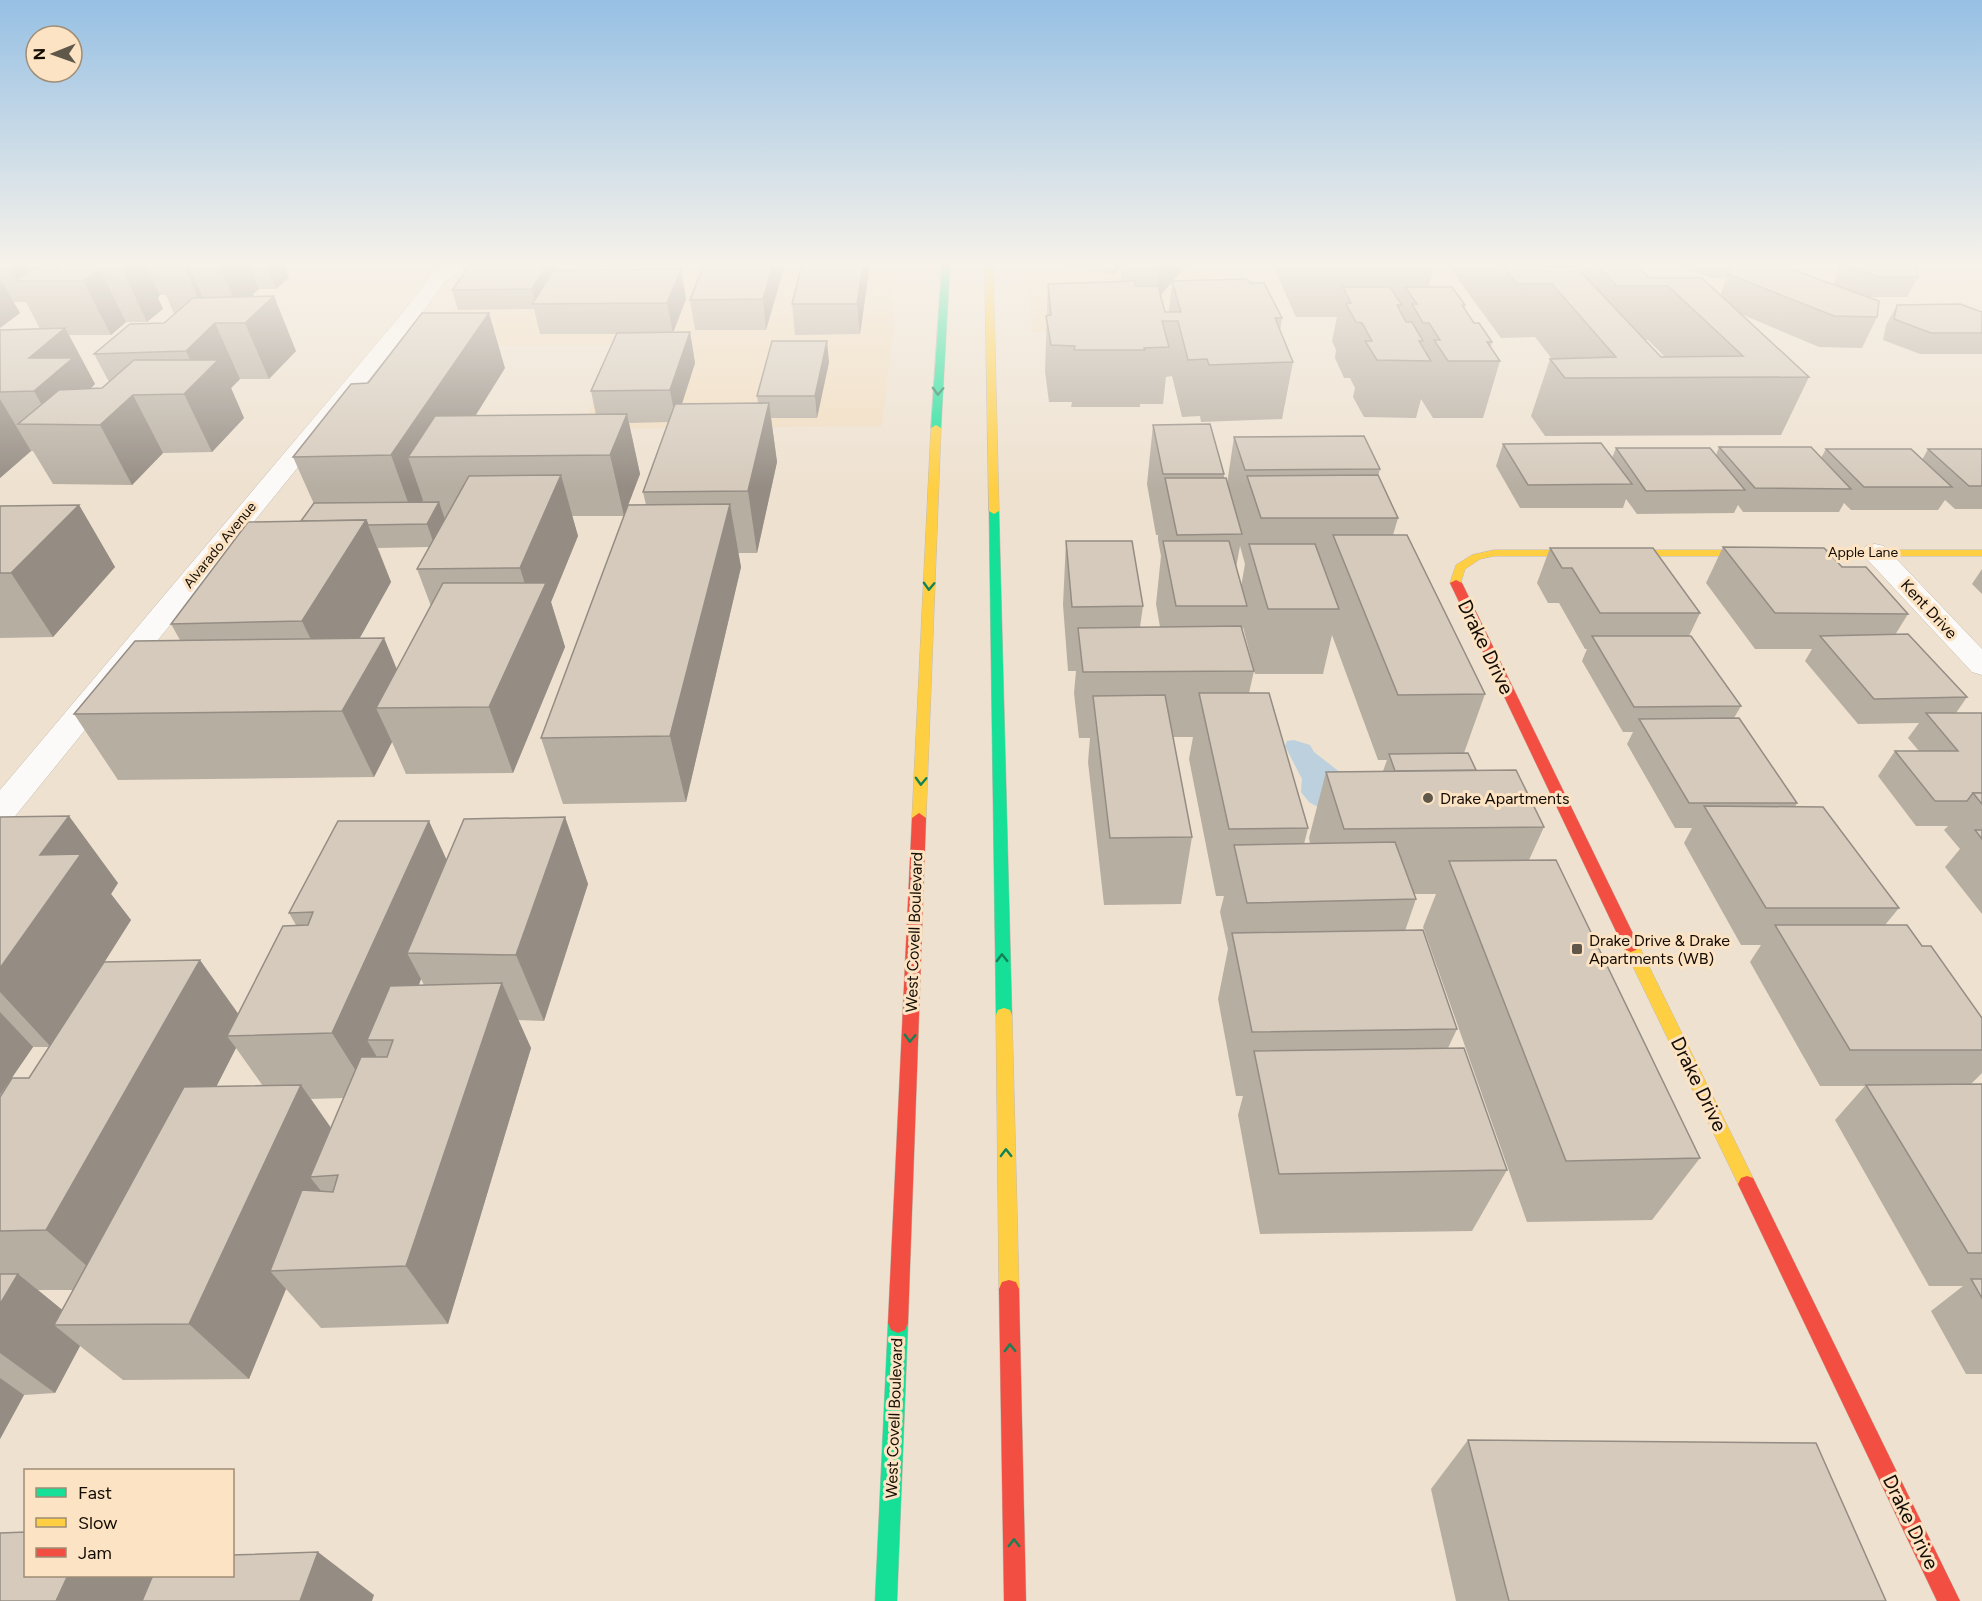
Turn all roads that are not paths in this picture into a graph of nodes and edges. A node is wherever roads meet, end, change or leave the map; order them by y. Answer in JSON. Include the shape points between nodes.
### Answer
{"nodes":[{"id":1,"x":392,"y":339,"type":"edge"},
{"id":2,"x":940,"y":339,"type":"edge"},
{"id":3,"x":990,"y":339,"type":"edge"},
{"id":4,"x":1875,"y":552,"type":"junction"},
{"id":5,"x":1982,"y":553,"type":"edge"},
{"id":6,"x":1460,"y":567,"type":"joint"},
{"id":7,"x":1982,"y":666,"type":"edge"},
{"id":8,"x":0,"y":812,"type":"edge"},
{"id":9,"x":886,"y":1601,"type":"edge"},
{"id":10,"x":1015,"y":1601,"type":"edge"},
{"id":11,"x":1949,"y":1601,"type":"edge"}],
"edges":[{"from":1,"to":8,"type":"street","name":"Alvarado Avenue"},
{"from":2,"to":9,"type":"main road","name":"West Covell Boulevard","one_way":true},
{"from":10,"to":3,"type":"main road","one_way":true},
{"from":4,"to":5,"type":"main road","name":"Apple Lane"},
{"from":4,"to":6,"type":"main road","name":"Apple Lane","via":[[1494,553],[1476,557]]},
{"from":4,"to":7,"type":"street","name":"Kent Drive"},
{"from":6,"to":11,"type":"main road","name":"Drake Drive","via":[[1456,585],[1464,602]]}]}
